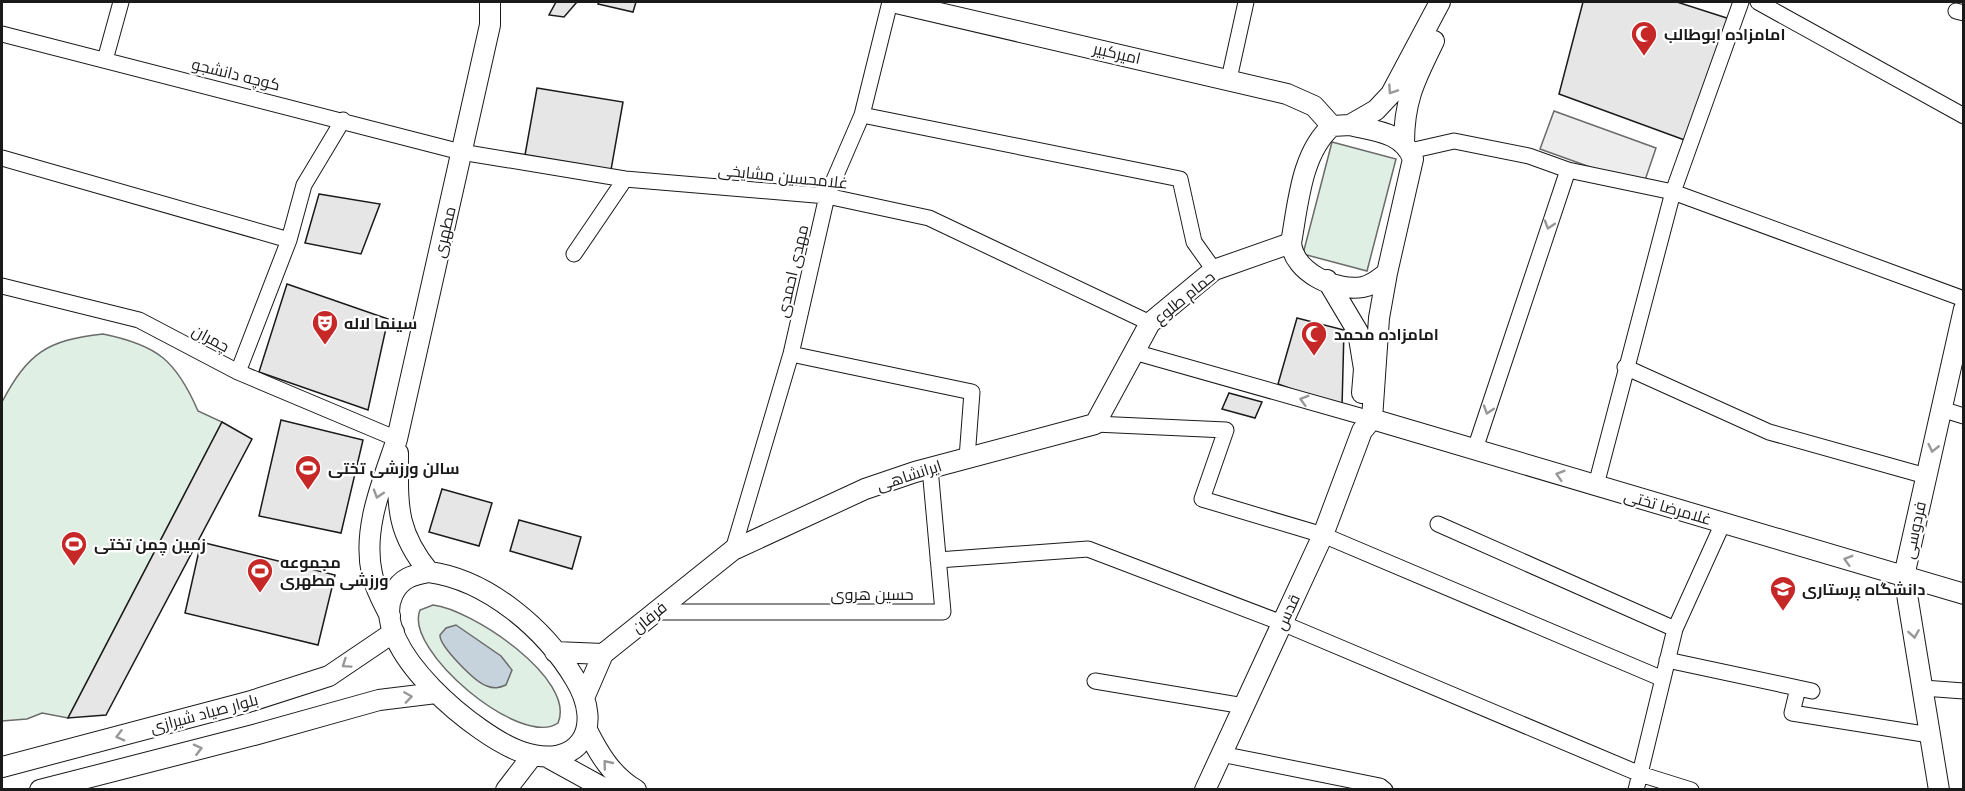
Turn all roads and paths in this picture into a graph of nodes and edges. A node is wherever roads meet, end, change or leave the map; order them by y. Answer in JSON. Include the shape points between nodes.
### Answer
{"nodes":[{"id":1,"x":121,"y":2,"type":"edge"},
{"id":2,"x":490,"y":2,"type":"edge"},
{"id":3,"x":502,"y":2,"type":"edge"},
{"id":4,"x":891,"y":2,"type":"edge"},
{"id":5,"x":1246,"y":2,"type":"edge"},
{"id":6,"x":1440,"y":2,"type":"edge"},
{"id":7,"x":1454,"y":2,"type":"edge"},
{"id":8,"x":1741,"y":2,"type":"edge"},
{"id":9,"x":1758,"y":2,"type":"edge"},
{"id":10,"x":1786,"y":8,"type":"edge"},
{"id":11,"x":490,"y":25,"type":"junction"},
{"id":12,"x":2,"y":34,"type":"edge"},
{"id":13,"x":105,"y":60,"type":"junction"},
{"id":14,"x":1229,"y":79,"type":"junction"},
{"id":15,"x":862,"y":115,"type":"junction"},
{"id":16,"x":1964,"y":116,"type":"edge"},
{"id":17,"x":343,"y":120,"type":"junction"},
{"id":18,"x":1341,"y":126,"type":"junction"},
{"id":19,"x":1407,"y":147,"type":"junction"},
{"id":20,"x":461,"y":152,"type":"junction"},
{"id":21,"x":2,"y":158,"type":"edge"},
{"id":22,"x":1568,"y":170,"type":"junction"},
{"id":23,"x":625,"y":179,"type":"junction"},
{"id":24,"x":1673,"y":192,"type":"junction"},
{"id":25,"x":827,"y":196,"type":"junction"},
{"id":26,"x":289,"y":240,"type":"junction"},
{"id":27,"x":1291,"y":243,"type":"junction"},
{"id":28,"x":574,"y":254,"type":"dead end"},
{"id":29,"x":1214,"y":270,"type":"junction"},
{"id":30,"x":1387,"y":273,"type":"junction"},
{"id":31,"x":1326,"y":280,"type":"junction"},
{"id":32,"x":2,"y":286,"type":"edge"},
{"id":33,"x":1964,"y":299,"type":"edge"},
{"id":34,"x":1964,"y":309,"type":"edge"},
{"id":35,"x":1150,"y":323,"type":"junction"},
{"id":36,"x":1959,"y":346,"type":"edge"},
{"id":37,"x":1134,"y":352,"type":"junction"},
{"id":38,"x":791,"y":354,"type":"junction"},
{"id":39,"x":1625,"y":367,"type":"junction"},
{"id":40,"x":238,"y":372,"type":"junction"},
{"id":41,"x":1941,"y":409,"type":"junction"},
{"id":42,"x":1964,"y":416,"type":"edge"},
{"id":43,"x":1364,"y":422,"type":"junction"},
{"id":44,"x":1095,"y":424,"type":"junction"},
{"id":45,"x":398,"y":439,"type":"junction"},
{"id":46,"x":1475,"y":449,"type":"junction"},
{"id":47,"x":967,"y":458,"type":"junction"},
{"id":48,"x":930,"y":468,"type":"junction"},
{"id":49,"x":1926,"y":476,"type":"junction"},
{"id":50,"x":1596,"y":485,"type":"junction"},
{"id":51,"x":1724,"y":523,"type":"junction"},
{"id":52,"x":1438,"y":524,"type":"dead end"},
{"id":53,"x":1323,"y":535,"type":"junction"},
{"id":54,"x":733,"y":550,"type":"junction"},
{"id":55,"x":938,"y":560,"type":"junction"},
{"id":56,"x":429,"y":572,"type":"junction"},
{"id":57,"x":1904,"y":576,"type":"junction"},
{"id":58,"x":1964,"y":594,"type":"edge"},
{"id":59,"x":655,"y":612,"type":"junction"},
{"id":60,"x":392,"y":624,"type":"junction"},
{"id":61,"x":1282,"y":624,"type":"junction"},
{"id":62,"x":1675,"y":629,"type":"junction"},
{"id":63,"x":555,"y":652,"type":"junction"},
{"id":64,"x":603,"y":654,"type":"junction"},
{"id":65,"x":1667,"y":660,"type":"junction"},
{"id":66,"x":1663,"y":679,"type":"junction"},
{"id":67,"x":1095,"y":681,"type":"dead end"},
{"id":68,"x":1923,"y":688,"type":"junction"},
{"id":69,"x":1964,"y":691,"type":"edge"},
{"id":70,"x":436,"y":693,"type":"junction"},
{"id":71,"x":584,"y":698,"type":"junction"},
{"id":72,"x":248,"y":702,"type":"junction"},
{"id":73,"x":1244,"y":706,"type":"junction"},
{"id":74,"x":587,"y":730,"type":"junction"},
{"id":75,"x":254,"y":735,"type":"junction"},
{"id":76,"x":1930,"y":735,"type":"junction"},
{"id":77,"x":1221,"y":754,"type":"junction"},
{"id":78,"x":541,"y":757,"type":"junction"},
{"id":79,"x":2,"y":767,"type":"edge"},
{"id":80,"x":1640,"y":774,"type":"junction"},
{"id":81,"x":40,"y":789,"type":"edge"},
{"id":82,"x":506,"y":789,"type":"edge"},
{"id":83,"x":607,"y":789,"type":"edge"},
{"id":84,"x":636,"y":789,"type":"edge"},
{"id":85,"x":1205,"y":789,"type":"edge"},
{"id":86,"x":1385,"y":789,"type":"edge"},
{"id":87,"x":1636,"y":789,"type":"edge"},
{"id":88,"x":1691,"y":789,"type":"edge"},
{"id":89,"x":1939,"y":789,"type":"edge"}],
"edges":[{"from":1,"to":13,"type":"street"},
{"from":2,"to":11,"type":"main road","name":"مطهری"},
{"from":3,"to":11,"type":"main road","name":"مطهری"},
{"from":4,"to":14,"type":"main road","name":"امیرکبیر"},
{"from":4,"to":15,"type":"street","name":"مهدی احمدی"},
{"from":5,"to":14,"type":"street"},
{"from":6,"to":18,"type":"main road","one_way":true,"via":[[1391,94],[1376,110]]},
{"from":7,"to":19,"type":"main road","via":[[1414,82],[1404,114]]},
{"from":8,"to":24,"type":"street"},
{"from":9,"to":10,"type":"street"},
{"from":10,"to":16,"type":"street"},
{"from":11,"to":20,"type":"main road","name":"مطهری"},
{"from":12,"to":13,"type":"street","name":"کوچه دانشجو"},
{"from":13,"to":17,"type":"street","name":"کوچه دانشجو"},
{"from":14,"to":18,"type":"main road","name":"امیرکبیر","via":[[1287,94],[1314,106]]},
{"from":15,"to":25,"type":"street","name":"مهدی احمدی"},
{"from":15,"to":29,"type":"street","via":[[1179,179],[1194,242]]},
{"from":17,"to":20,"type":"street","name":"کوچه دانشجو"},
{"from":17,"to":26,"type":"street","via":[[304,185]]},
{"from":18,"to":19,"type":"main road","via":[[1390,134]]},
{"from":18,"to":27,"type":"main road","via":[[1316,143],[1308,162]]},
{"from":19,"to":22,"type":"street","via":[[1454,141],[1529,156]]},
{"from":19,"to":30,"type":"main road","via":[[1412,167]]},
{"from":20,"to":23,"type":"street","name":"غلامحسین مشایخی"},
{"from":20,"to":45,"type":"main road","name":"مطهری"},
{"from":21,"to":26,"type":"street"},
{"from":22,"to":24,"type":"street"},
{"from":22,"to":46,"type":"street","one_way":true},
{"from":23,"to":25,"type":"street","name":"غلامحسین مشایخی"},
{"from":23,"to":28,"type":"street"},
{"from":24,"to":33,"type":"street"},
{"from":24,"to":39,"type":"street"},
{"from":25,"to":35,"type":"street","name":"غلامحسین مشایخی","via":[[928,218]]},
{"from":25,"to":38,"type":"street","name":"مهدی احمدی"},
{"from":26,"to":40,"type":"street"},
{"from":27,"to":29,"type":"main road","name":"حمام طلوع"},
{"from":27,"to":31,"type":"main road","via":[[1298,264]]},
{"from":29,"to":35,"type":"main road","name":"حمام طلوع"},
{"from":30,"to":31,"type":"main road","via":[[1363,287]]},
{"from":30,"to":43,"type":"main road","name":"قدس"},
{"from":31,"to":43,"type":"main road","name":"قدس","via":[[1358,332],[1364,369]]},
{"from":32,"to":40,"type":"street","name":"چمران","via":[[139,320]]},
{"from":34,"to":36,"type":"main road","name":"فردوسی"},
{"from":35,"to":37,"type":"main road","name":"حمام طلوع"},
{"from":36,"to":41,"type":"main road","name":"فردوسی"},
{"from":43,"to":37,"type":"street","one_way":true},
{"from":37,"to":44,"type":"main road","name":"حمام طلوع"},
{"from":38,"to":47,"type":"street","via":[[972,392]]},
{"from":38,"to":54,"type":"street","name":"مهدی احمدی"},
{"from":39,"to":49,"type":"street","via":[[1769,432]]},
{"from":39,"to":50,"type":"street"},
{"from":40,"to":45,"type":"street","name":"چمران"},
{"from":41,"to":42,"type":"street"},
{"from":41,"to":49,"type":"main road","name":"فردوسی","one_way":true},
{"from":43,"to":46,"type":"main road","name":"غلامرضا تختی"},
{"from":43,"to":53,"type":"main road","name":"قدس"},
{"from":44,"to":47,"type":"main road","name":"ایرانشاهی"},
{"from":44,"to":53,"type":"street","via":[[1226,430],[1202,499]]},
{"from":45,"to":56,"type":"main road","name":"مطهری","via":[[402,526],[411,550]]},
{"from":45,"to":60,"type":"main road","name":"مطهری","one_way":true,"via":[[376,499],[369,550],[372,575]]},
{"from":50,"to":46,"type":"main road","name":"غلامرضا تختی","one_way":true},
{"from":47,"to":48,"type":"main road","name":"ایرانشاهی"},
{"from":48,"to":54,"type":"main road","name":"ایرانشاهی","via":[[865,489]]},
{"from":48,"to":55,"type":"street","name":"حسین هروی"},
{"from":49,"to":57,"type":"main road","name":"فردوسی"},
{"from":50,"to":51,"type":"main road","name":"غلامرضا تختی"},
{"from":57,"to":51,"type":"main road","name":"غلامرضا تختی","one_way":true},
{"from":51,"to":62,"type":"street"},
{"from":52,"to":62,"type":"street"},
{"from":53,"to":61,"type":"main road","name":"قدس"},
{"from":53,"to":66,"type":"street"},
{"from":54,"to":59,"type":"main road","name":"فرفان"},
{"from":55,"to":59,"type":"street","name":"حسین هروی","via":[[943,612]]},
{"from":55,"to":61,"type":"street","via":[[1088,549]]},
{"from":56,"to":60,"type":"main road","via":[[413,574],[398,584],[390,600]]},
{"from":56,"to":63,"type":"main road","via":[[461,580],[494,598]]},
{"from":57,"to":58,"type":"main road","name":"غلامرضا تختی"},
{"from":57,"to":68,"type":"main road","name":"فردوسی","one_way":true},
{"from":59,"to":64,"type":"main road","name":"فرفان"},
{"from":60,"to":70,"type":"main road","name":"مطهری","via":[[411,662]]},
{"from":60,"to":72,"type":"main road","name":"بلوار صیاد شیرازی","one_way":true,"via":[[329,676]]},
{"from":61,"to":73,"type":"main road","name":"قدس"},
{"from":61,"to":80,"type":"street"},
{"from":62,"to":65,"type":"street"},
{"from":63,"to":64,"type":"main road"},
{"from":63,"to":71,"type":"main road"},
{"from":64,"to":71,"type":"main road","name":"فرفان"},
{"from":65,"to":66,"type":"street"},
{"from":65,"to":76,"type":"street","via":[[1805,689],[1792,713]]},
{"from":66,"to":80,"type":"street"},
{"from":67,"to":73,"type":"street"},
{"from":68,"to":69,"type":"street"},
{"from":68,"to":76,"type":"main road","name":"فردوسی"},
{"from":75,"to":70,"type":"main road","name":"بلوار صیاد شیرازی","one_way":true,"via":[[379,700]]},
{"from":70,"to":78,"type":"main road","name":"مطهری","via":[[484,732],[517,750]]},
{"from":71,"to":74,"type":"main road"},
{"from":72,"to":75,"type":"main road"},
{"from":72,"to":79,"type":"main road","name":"بلوار صیاد شیرازی","one_way":true},
{"from":73,"to":77,"type":"main road","name":"قدس"},
{"from":74,"to":78,"type":"main road","via":[[580,746],[565,756]]},
{"from":84,"to":74,"type":"main road","one_way":true,"via":[[621,781],[599,754]]},
{"from":81,"to":75,"type":"main road","name":"بلوار صیاد شیرازی","one_way":true},
{"from":76,"to":89,"type":"main road","name":"فردوسی"},
{"from":77,"to":85,"type":"main road","name":"قدس"},
{"from":77,"to":86,"type":"street"},
{"from":78,"to":82,"type":"main road"},
{"from":78,"to":83,"type":"main road"},
{"from":80,"to":87,"type":"street"},
{"from":80,"to":88,"type":"street"}]}
